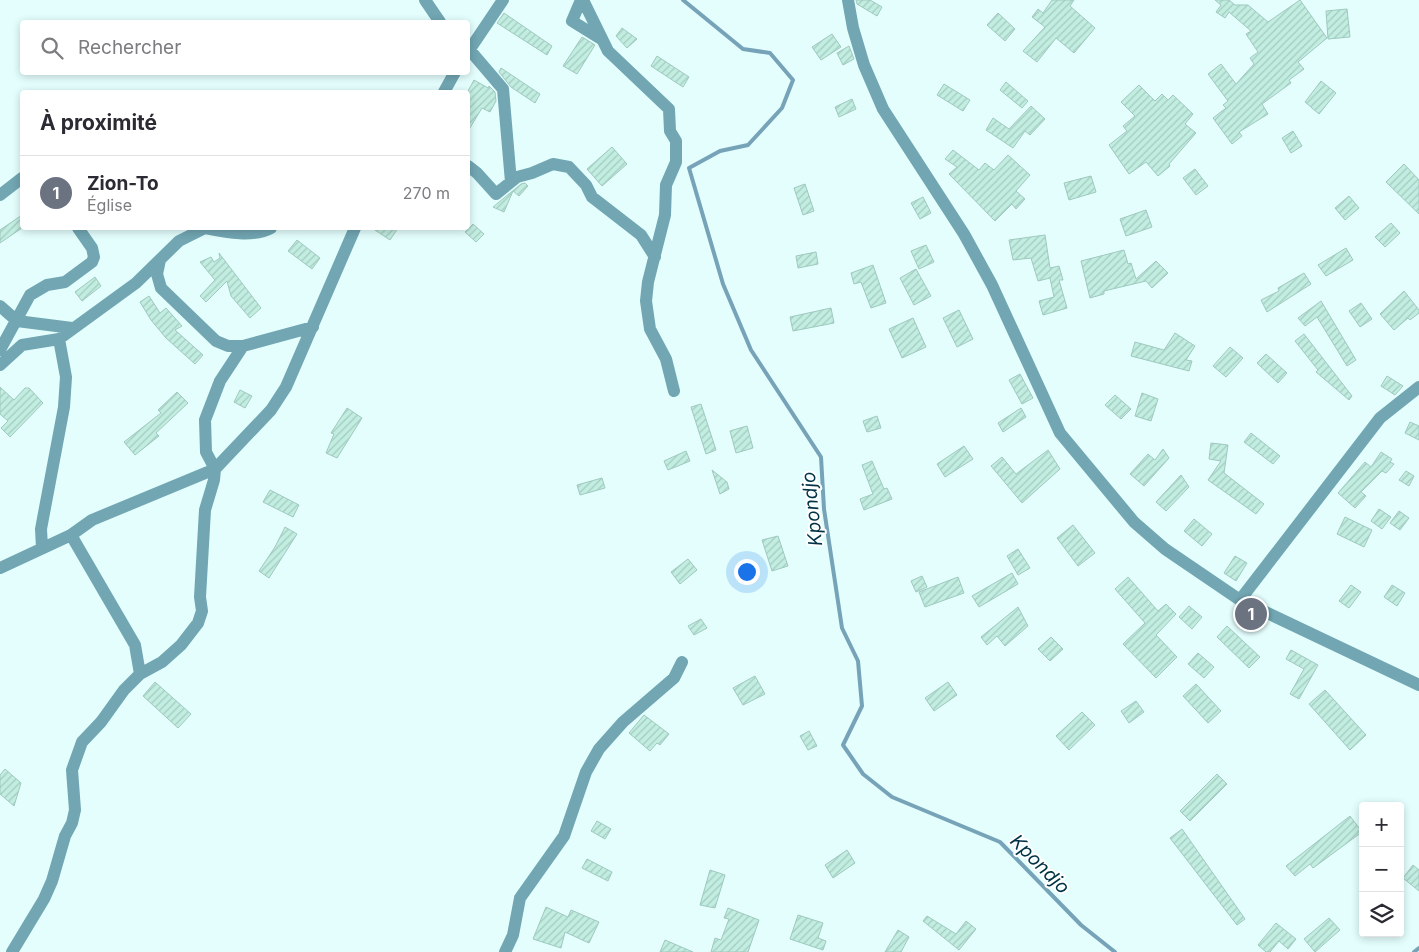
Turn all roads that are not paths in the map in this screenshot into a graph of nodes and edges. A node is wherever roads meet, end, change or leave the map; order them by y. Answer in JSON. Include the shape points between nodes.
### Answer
{"nodes":[{"id":1,"x":425,"y":0,"type":"edge"},
{"id":2,"x":503,"y":0,"type":"edge"},
{"id":3,"x":582,"y":0,"type":"edge"},
{"id":4,"x":848,"y":0,"type":"edge"},
{"id":5,"x":439,"y":20,"type":"edge"},
{"id":6,"x":601,"y":39,"type":"junction"},
{"id":7,"x":470,"y":47,"type":"edge"},
{"id":8,"x":470,"y":52,"type":"edge"},
{"id":9,"x":452,"y":75,"type":"edge"},
{"id":10,"x":445,"y":90,"type":"edge"},
{"id":11,"x":470,"y":167,"type":"edge"},
{"id":12,"x":20,"y":180,"type":"edge"},
{"id":13,"x":511,"y":182,"type":"junction"},
{"id":14,"x":0,"y":195,"type":"edge"},
{"id":15,"x":79,"y":230,"type":"edge"},
{"id":16,"x":201,"y":230,"type":"edge"},
{"id":17,"x":218,"y":230,"type":"edge"},
{"id":18,"x":267,"y":230,"type":"edge"},
{"id":19,"x":353,"y":230,"type":"edge"},
{"id":20,"x":655,"y":257,"type":"junction"},
{"id":21,"x":160,"y":260,"type":"junction"},
{"id":22,"x":0,"y":306,"type":"edge"},
{"id":23,"x":17,"y":321,"type":"junction"},
{"id":24,"x":314,"y":327,"type":"junction"},
{"id":25,"x":72,"y":328,"type":"junction"},
{"id":26,"x":59,"y":339,"type":"junction"},
{"id":27,"x":242,"y":346,"type":"junction"},
{"id":28,"x":0,"y":350,"type":"edge"},
{"id":29,"x":0,"y":365,"type":"edge"},
{"id":30,"x":1419,"y":387,"type":"edge"},
{"id":31,"x":674,"y":391,"type":"dead end"},
{"id":32,"x":215,"y":469,"type":"junction"},
{"id":33,"x":71,"y":535,"type":"junction"},
{"id":34,"x":42,"y":548,"type":"junction"},
{"id":35,"x":0,"y":568,"type":"edge"},
{"id":36,"x":1240,"y":600,"type":"junction"},
{"id":37,"x":682,"y":662,"type":"dead end"},
{"id":38,"x":140,"y":674,"type":"junction"},
{"id":39,"x":1419,"y":685,"type":"edge"},
{"id":40,"x":12,"y":952,"type":"edge"},
{"id":41,"x":505,"y":952,"type":"edge"}],
"edges":[{"from":1,"to":5,"type":"street"},
{"from":2,"to":7,"type":"street"},
{"from":3,"to":6,"type":"street"},
{"from":3,"to":6,"type":"street","via":[[572,21]]},
{"from":4,"to":36,"type":"street","via":[[864,65],[884,109],[964,234],[992,285],[1060,433],[1134,522],[1165,549]]},
{"from":6,"to":20,"type":"street","via":[[608,51],[669,109],[670,131],[676,141],[676,162],[666,185],[665,215]]},
{"from":8,"to":13,"type":"street","via":[[503,89]]},
{"from":9,"to":10,"type":"street"},
{"from":11,"to":13,"type":"street","via":[[496,194]]},
{"from":12,"to":14,"type":"street"},
{"from":13,"to":20,"type":"street","via":[[517,176],[553,164],[569,167],[586,185],[592,197],[641,235]]},
{"from":15,"to":23,"type":"street","via":[[92,248],[92,262],[65,282],[47,285],[30,295]]},
{"from":16,"to":21,"type":"street","via":[[179,241]]},
{"from":17,"to":18,"type":"street"},
{"from":19,"to":24,"type":"street"},
{"from":20,"to":31,"type":"street","via":[[646,301],[650,329],[666,359]]},
{"from":21,"to":25,"type":"street","via":[[136,283]]},
{"from":21,"to":27,"type":"street","via":[[157,274],[161,288],[216,341],[228,346]]},
{"from":22,"to":23,"type":"street"},
{"from":23,"to":25,"type":"street"},
{"from":23,"to":28,"type":"street"},
{"from":24,"to":27,"type":"street"},
{"from":24,"to":32,"type":"street","via":[[272,410]]},
{"from":25,"to":26,"type":"street"},
{"from":26,"to":29,"type":"street","via":[[22,346]]},
{"from":26,"to":34,"type":"street","via":[[66,377],[64,407],[41,529]]},
{"from":27,"to":32,"type":"street","via":[[220,380],[206,420],[206,452]]},
{"from":30,"to":36,"type":"street","via":[[1380,418]]},
{"from":32,"to":33,"type":"street","via":[[92,520]]},
{"from":32,"to":38,"type":"street","via":[[205,510],[202,611],[198,623],[162,662]]},
{"from":33,"to":34,"type":"street"},
{"from":33,"to":38,"type":"street","via":[[134,645]]},
{"from":34,"to":35,"type":"street"},
{"from":36,"to":39,"type":"street"},
{"from":37,"to":41,"type":"street","via":[[674,678],[623,722],[599,749],[586,772],[564,836],[520,898]]},
{"from":38,"to":40,"type":"street","via":[[82,742],[72,770],[75,810],[72,823],[44,898]]}]}
